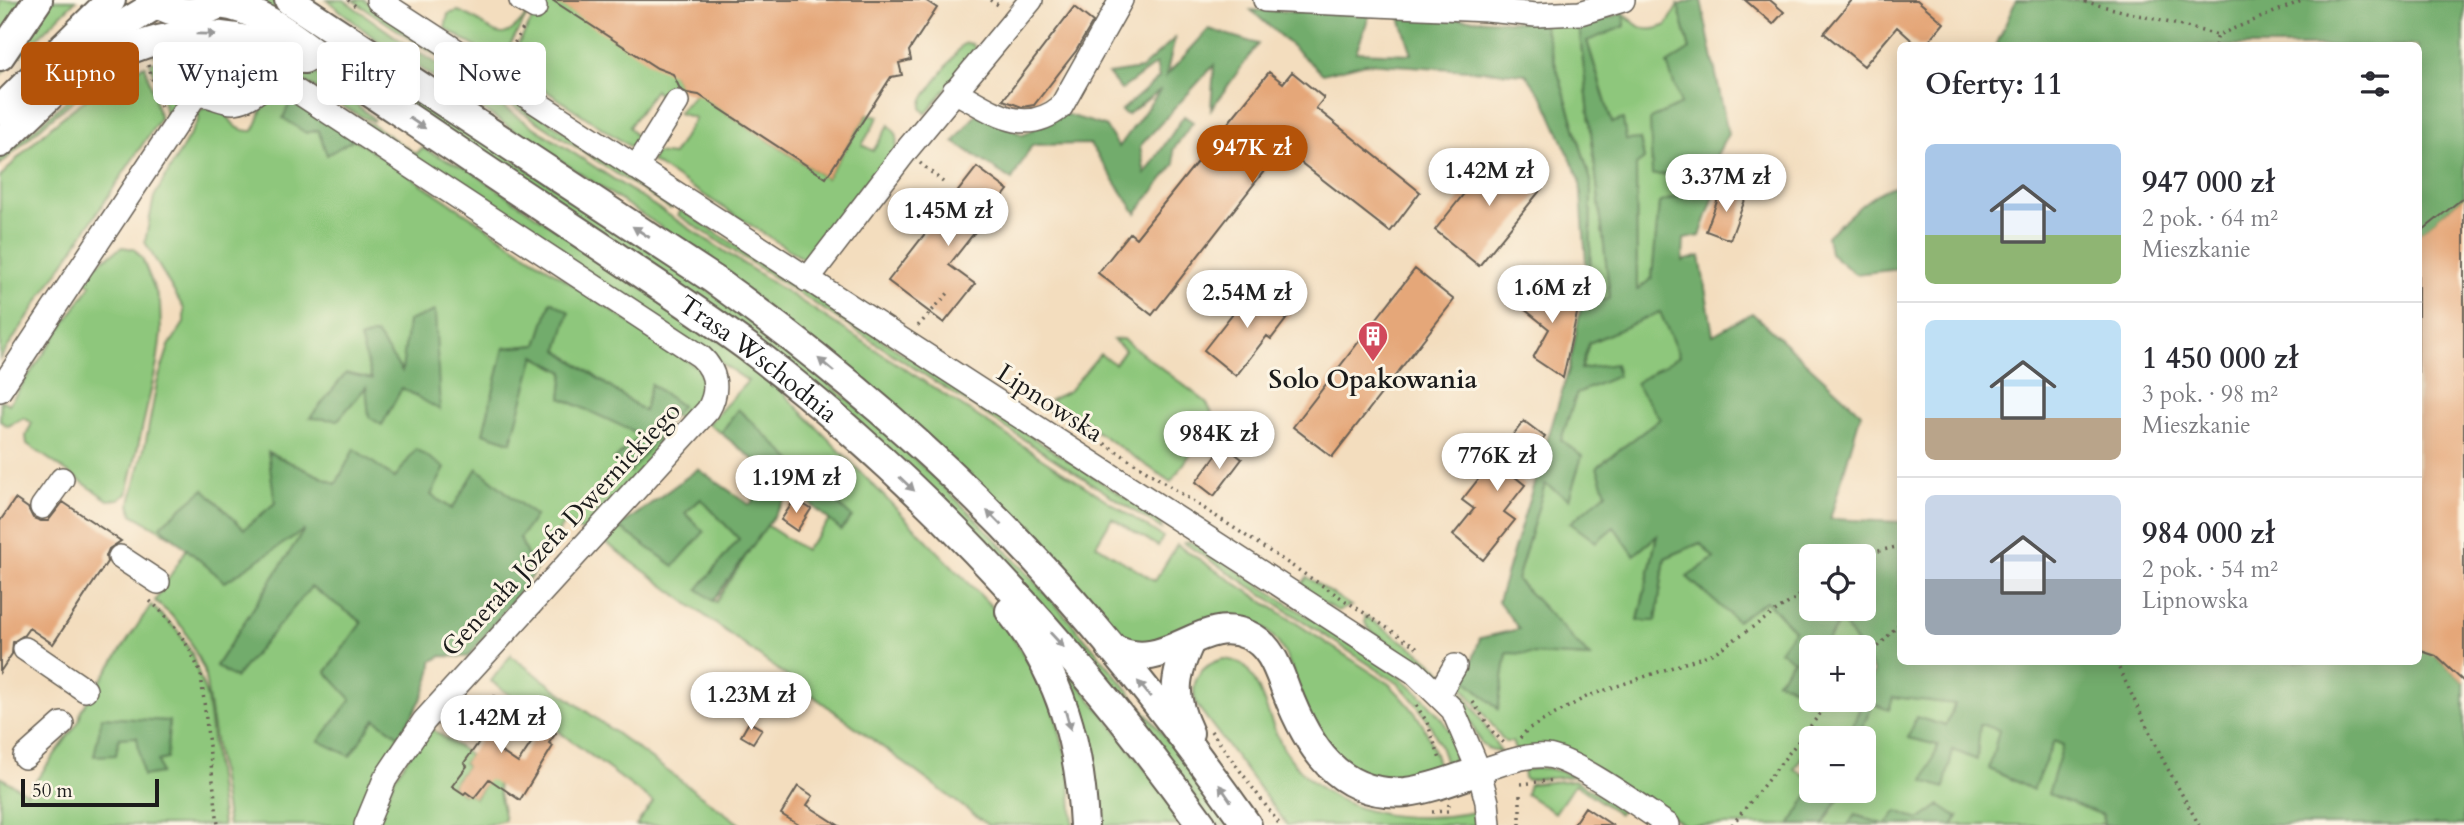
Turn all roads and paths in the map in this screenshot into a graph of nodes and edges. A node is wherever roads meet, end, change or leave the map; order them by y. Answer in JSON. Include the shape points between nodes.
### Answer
{"nodes":[{"id":1,"x":37,"y":0,"type":"edge"},
{"id":2,"x":111,"y":0,"type":"edge"},
{"id":3,"x":289,"y":0,"type":"edge"},
{"id":4,"x":318,"y":0,"type":"edge"},
{"id":5,"x":378,"y":0,"type":"edge"},
{"id":6,"x":1031,"y":0,"type":"edge"},
{"id":7,"x":1121,"y":0,"type":"edge"},
{"id":8,"x":1265,"y":0,"type":"edge"},
{"id":9,"x":1623,"y":0,"type":"edge"},
{"id":10,"x":2078,"y":0,"type":"edge"},
{"id":11,"x":2304,"y":0,"type":"edge"},
{"id":12,"x":154,"y":2,"type":"edge"},
{"id":13,"x":222,"y":2,"type":"edge"},
{"id":14,"x":528,"y":4,"type":"edge"},
{"id":15,"x":2218,"y":35,"type":"junction"},
{"id":16,"x":106,"y":42,"type":"edge"},
{"id":17,"x":511,"y":42,"type":"edge"},
{"id":18,"x":2216,"y":42,"type":"edge"},
{"id":19,"x":139,"y":45,"type":"edge"},
{"id":20,"x":317,"y":55,"type":"edge"},
{"id":21,"x":0,"y":56,"type":"edge"},
{"id":22,"x":146,"y":60,"type":"dead end"},
{"id":23,"x":317,"y":65,"type":"edge"},
{"id":24,"x":421,"y":87,"type":"junction"},
{"id":25,"x":954,"y":91,"type":"junction"},
{"id":26,"x":677,"y":102,"type":"dead end"},
{"id":27,"x":39,"y":105,"type":"edge"},
{"id":28,"x":388,"y":105,"type":"edge"},
{"id":29,"x":0,"y":110,"type":"edge"},
{"id":30,"x":168,"y":133,"type":"junction"},
{"id":31,"x":0,"y":143,"type":"edge"},
{"id":32,"x":905,"y":152,"type":"junction"},
{"id":33,"x":636,"y":168,"type":"junction"},
{"id":34,"x":943,"y":182,"type":"dead end"},
{"id":35,"x":807,"y":280,"type":"junction"},
{"id":36,"x":951,"y":290,"type":"dead end"},
{"id":37,"x":912,"y":333,"type":"dead end"},
{"id":38,"x":0,"y":390,"type":"edge"},
{"id":39,"x":62,"y":479,"type":"dead end"},
{"id":40,"x":42,"y":507,"type":"dead end"},
{"id":41,"x":1897,"y":547,"type":"edge"},
{"id":42,"x":1876,"y":552,"type":"edge"},
{"id":43,"x":977,"y":554,"type":"junction"},
{"id":44,"x":120,"y":557,"type":"dead end"},
{"id":45,"x":153,"y":590,"type":"joint"},
{"id":46,"x":1799,"y":596,"type":"edge"},
{"id":47,"x":1897,"y":626,"type":"edge"},
{"id":48,"x":1190,"y":642,"type":"junction"},
{"id":49,"x":1111,"y":648,"type":"junction"},
{"id":50,"x":26,"y":649,"type":"dead end"},
{"id":51,"x":1876,"y":649,"type":"edge"},
{"id":52,"x":2117,"y":665,"type":"edge"},
{"id":53,"x":1455,"y":666,"type":"dead end"},
{"id":54,"x":85,"y":690,"type":"dead end"},
{"id":55,"x":1438,"y":695,"type":"junction"},
{"id":56,"x":1821,"y":712,"type":"edge"},
{"id":57,"x":62,"y":724,"type":"dead end"},
{"id":58,"x":1209,"y":729,"type":"dead end"},
{"id":59,"x":1519,"y":738,"type":"dead end"},
{"id":60,"x":25,"y":757,"type":"dead end"},
{"id":61,"x":1202,"y":761,"type":"junction"},
{"id":62,"x":1479,"y":771,"type":"junction"},
{"id":63,"x":1520,"y":792,"type":"dead end"},
{"id":64,"x":1448,"y":811,"type":"dead end"},
{"id":65,"x":1429,"y":812,"type":"dead end"},
{"id":66,"x":218,"y":825,"type":"edge"},
{"id":67,"x":366,"y":825,"type":"edge"},
{"id":68,"x":1084,"y":825,"type":"edge"},
{"id":69,"x":1202,"y":825,"type":"edge"},
{"id":70,"x":1247,"y":825,"type":"edge"},
{"id":71,"x":1280,"y":825,"type":"edge"},
{"id":72,"x":1489,"y":825,"type":"edge"},
{"id":73,"x":1520,"y":825,"type":"edge"},
{"id":74,"x":1668,"y":825,"type":"edge"},
{"id":75,"x":1732,"y":825,"type":"edge"},
{"id":76,"x":2199,"y":825,"type":"edge"}],
"edges":[{"from":1,"to":21,"type":"main road"},
{"from":2,"to":29,"type":"main road"},
{"from":3,"to":24,"type":"main road","name":"Trasa Wschodnia"},
{"from":4,"to":24,"type":"main road"},
{"from":5,"to":33,"type":"street","name":"Lipnowska"},
{"from":6,"to":25,"type":"street"},
{"from":7,"to":25,"type":"street","via":[[1061,107],[1049,117],[1035,122],[1008,119]]},
{"from":8,"to":9,"type":"street","via":[[1536,15],[1580,13]]},
{"from":10,"to":15,"type":"path"},
{"from":11,"to":15,"type":"path"},
{"from":12,"to":13,"type":"main road","via":[[188,13]]},
{"from":12,"to":16,"type":"main road"},
{"from":13,"to":20,"type":"main road","name":"Trasa Wschodnia","via":[[266,19]]},
{"from":14,"to":17,"type":"path"},
{"from":15,"to":18,"type":"path"},
{"from":19,"to":23,"type":"main road","one_way":true,"via":[[194,34],[238,37]]},
{"from":22,"to":30,"type":"path"},
{"from":49,"to":24,"type":"main road","name":"Trasa Wschodnia","one_way":true,"via":[[1054,580],[964,489],[888,417],[777,325]]},
{"from":25,"to":32,"type":"street"},
{"from":26,"to":33,"type":"street"},
{"from":27,"to":31,"type":"main road"},
{"from":28,"to":43,"type":"main road","name":"Trasa Wschodnia","one_way":true,"via":[[757,354],[838,421]]},
{"from":30,"to":38,"type":"street"},
{"from":30,"to":67,"type":"street","name":"Generała Józefa Dwernickiego","via":[[198,94],[237,102],[265,85],[287,86],[700,356],[713,371],[714,398],[704,416],[424,722],[385,779]]},
{"from":32,"to":34,"type":"path"},
{"from":32,"to":35,"type":"street"},
{"from":33,"to":35,"type":"street","name":"Lipnowska"},
{"from":35,"to":55,"type":"street","name":"Lipnowska","via":[[1414,672]]},
{"from":36,"to":37,"type":"path"},
{"from":39,"to":40,"type":"street"},
{"from":41,"to":42,"type":"path"},
{"from":43,"to":68,"type":"main road","one_way":true,"via":[[996,594],[1042,656],[1066,710]]},
{"from":43,"to":69,"type":"main road","name":"Trasa Wschodnia","one_way":true,"via":[[1065,649]]},
{"from":44,"to":45,"type":"street"},
{"from":45,"to":66,"type":"path","via":[[193,653],[201,675]]},
{"from":46,"to":59,"type":"path","via":[[1714,653],[1588,696]]},
{"from":47,"to":51,"type":"path"},
{"from":48,"to":49,"type":"main road","via":[[1148,656]]},
{"from":48,"to":61,"type":"main road","via":[[1177,676],[1176,697]]},
{"from":48,"to":62,"type":"main road","via":[[1228,630],[1250,635],[1267,648],[1309,741],[1326,763],[1355,782],[1408,792]]},
{"from":61,"to":49,"type":"main road","name":"Trasa Wschodnia","one_way":true},
{"from":50,"to":54,"type":"street"},
{"from":52,"to":76,"type":"path"},
{"from":53,"to":55,"type":"street"},
{"from":55,"to":62,"type":"street","name":"Lipnowska","via":[[1454,710]]},
{"from":56,"to":75,"type":"path"},
{"from":57,"to":60,"type":"street"},
{"from":58,"to":71,"type":"path"},
{"from":70,"to":61,"type":"main road","name":"Trasa Wschodnia","one_way":true},
{"from":62,"to":72,"type":"street","name":"Lipnowska"},
{"from":62,"to":74,"type":"street","via":[[1548,756],[1577,767]]},
{"from":63,"to":73,"type":"path"},
{"from":64,"to":65,"type":"path"}]}
